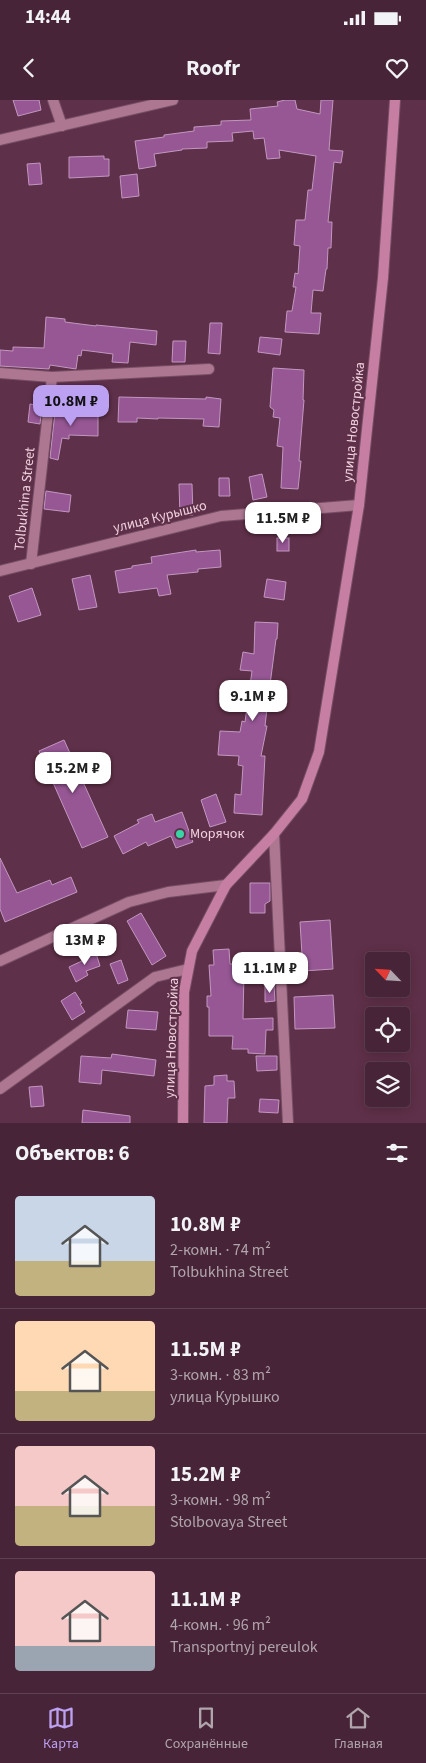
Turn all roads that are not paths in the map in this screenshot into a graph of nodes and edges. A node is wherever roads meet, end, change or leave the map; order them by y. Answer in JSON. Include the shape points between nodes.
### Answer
{"nodes":[{"id":1,"x":53,"y":100,"type":"edge"},
{"id":2,"x":173,"y":100,"type":"edge"},
{"id":3,"x":395,"y":100,"type":"edge"},
{"id":4,"x":62,"y":126,"type":"junction"},
{"id":5,"x":0,"y":140,"type":"edge"},
{"id":6,"x":209,"y":369,"type":"dead end"},
{"id":7,"x":0,"y":373,"type":"edge"},
{"id":8,"x":52,"y":377,"type":"junction"},
{"id":9,"x":359,"y":504,"type":"junction"},
{"id":10,"x":31,"y":564,"type":"junction"},
{"id":11,"x":0,"y":571,"type":"edge"},
{"id":12,"x":274,"y":834,"type":"junction"},
{"id":13,"x":226,"y":885,"type":"junction"},
{"id":14,"x":0,"y":961,"type":"edge"},
{"id":15,"x":188,"y":969,"type":"junction"},
{"id":16,"x":0,"y":1089,"type":"edge"},
{"id":17,"x":183,"y":1123,"type":"edge"},
{"id":18,"x":288,"y":1123,"type":"edge"}],
"edges":[{"from":1,"to":4,"type":"street"},
{"from":2,"to":4,"type":"street"},
{"from":3,"to":9,"type":"main road","name":"улица Новостройка","via":[[383,278]]},
{"from":4,"to":5,"type":"street"},
{"from":6,"to":8,"type":"street"},
{"from":7,"to":8,"type":"street"},
{"from":8,"to":10,"type":"street","name":"Tolbukhina Street"},
{"from":9,"to":10,"type":"street","name":"улица Курышко","via":[[221,516]]},
{"from":9,"to":12,"type":"main road","name":"улица Новостройка","via":[[319,752],[302,799]]},
{"from":10,"to":11,"type":"street","name":"улица Курышко"},
{"from":12,"to":13,"type":"main road","name":"улица Новостройка"},
{"from":12,"to":18,"type":"street"},
{"from":13,"to":14,"type":"street","via":[[168,892],[129,902]]},
{"from":13,"to":15,"type":"main road","name":"улица Новостройка","via":[[192,951]]},
{"from":15,"to":16,"type":"street","via":[[155,976]]},
{"from":15,"to":17,"type":"main road","name":"улица Новостройка","via":[[184,992]]}]}
